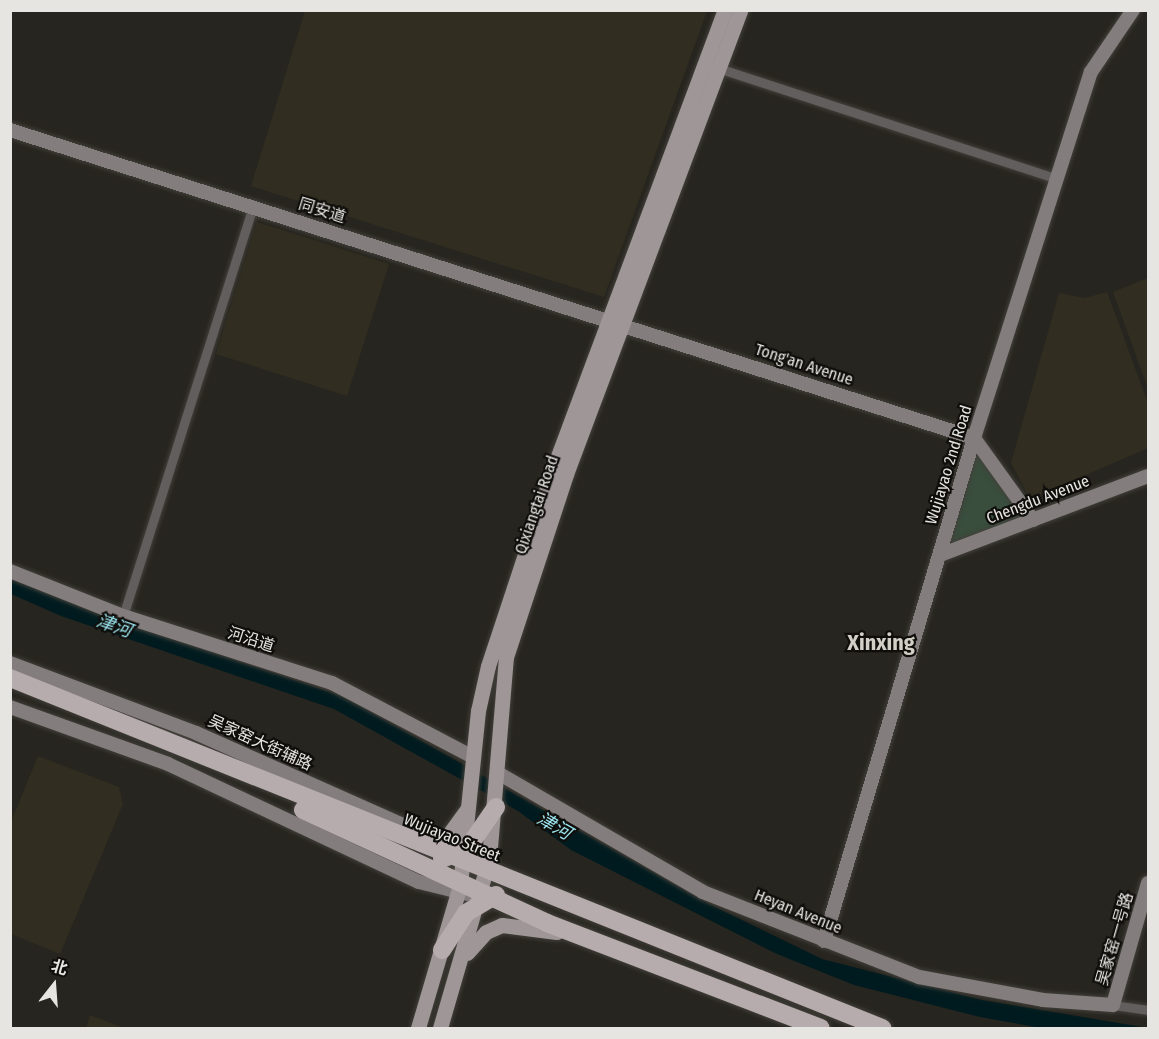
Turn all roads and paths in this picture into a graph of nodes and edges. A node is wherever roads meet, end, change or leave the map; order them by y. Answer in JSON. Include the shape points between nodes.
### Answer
{"nodes":[{"id":1,"x":725,"y":10,"type":"edge"},
{"id":2,"x":740,"y":10,"type":"edge"},
{"id":3,"x":1133,"y":10,"type":"edge"},
{"id":4,"x":715,"y":67,"type":"junction"},
{"id":5,"x":10,"y":130,"type":"edge"},
{"id":6,"x":1058,"y":179,"type":"junction"},
{"id":7,"x":253,"y":207,"type":"junction"},
{"id":8,"x":608,"y":318,"type":"junction"},
{"id":9,"x":624,"y":324,"type":"junction"},
{"id":10,"x":974,"y":438,"type":"junction"},
{"id":11,"x":1149,"y":476,"type":"edge"},
{"id":12,"x":1033,"y":520,"type":"junction"},
{"id":13,"x":940,"y":555,"type":"junction"},
{"id":14,"x":10,"y":571,"type":"edge"},
{"id":15,"x":123,"y":616,"type":"junction"},
{"id":16,"x":10,"y":663,"type":"edge"},
{"id":17,"x":10,"y":678,"type":"edge"},
{"id":18,"x":10,"y":689,"type":"edge"},
{"id":19,"x":10,"y":707,"type":"edge"},
{"id":20,"x":474,"y":760,"type":"junction"},
{"id":21,"x":498,"y":775,"type":"junction"},
{"id":22,"x":279,"y":792,"type":"junction"},
{"id":23,"x":471,"y":801,"type":"junction"},
{"id":24,"x":496,"y":807,"type":"junction"},
{"id":25,"x":343,"y":829,"type":"junction"},
{"id":26,"x":402,"y":838,"type":"junction"},
{"id":27,"x":440,"y":841,"type":"junction"},
{"id":28,"x":457,"y":856,"type":"junction"},
{"id":29,"x":486,"y":873,"type":"junction"},
{"id":30,"x":1149,"y":883,"type":"edge"},
{"id":31,"x":456,"y":886,"type":"junction"},
{"id":32,"x":545,"y":896,"type":"junction"},
{"id":33,"x":483,"y":898,"type":"junction"},
{"id":34,"x":462,"y":917,"type":"junction"},
{"id":35,"x":585,"y":938,"type":"junction"},
{"id":36,"x":824,"y":941,"type":"junction"},
{"id":37,"x":442,"y":950,"type":"junction"},
{"id":38,"x":461,"y":963,"type":"junction"},
{"id":39,"x":1113,"y":1005,"type":"junction"},
{"id":40,"x":1149,"y":1010,"type":"edge"},
{"id":41,"x":418,"y":1029,"type":"edge"},
{"id":42,"x":440,"y":1029,"type":"edge"},
{"id":43,"x":821,"y":1029,"type":"edge"},
{"id":44,"x":882,"y":1029,"type":"edge"}],
"edges":[{"from":1,"to":4,"type":"main road","name":"Qixiangtai Road"},
{"from":2,"to":4,"type":"main road","name":"Qixiangtai Road"},
{"from":3,"to":6,"type":"street","name":"Wujiayao 2nd Road","via":[[1091,72]]},
{"from":4,"to":6,"type":"street"},
{"from":4,"to":8,"type":"main road","name":"Qixiangtai Road"},
{"from":4,"to":9,"type":"main road","name":"Qixiangtai Road"},
{"from":5,"to":7,"type":"street","name":"同安道"},
{"from":6,"to":10,"type":"street","name":"Wujiayao 2nd Road"},
{"from":7,"to":8,"type":"street","name":"同安道"},
{"from":7,"to":15,"type":"street"},
{"from":8,"to":9,"type":"street","name":"同安道"},
{"from":8,"to":20,"type":"main road","name":"Qixiangtai Road","via":[[488,666]]},
{"from":9,"to":10,"type":"street","name":"Tong'an Avenue"},
{"from":9,"to":21,"type":"main road","name":"Qixiangtai Road","via":[[566,474],[506,657]]},
{"from":10,"to":12,"type":"street"},
{"from":10,"to":13,"type":"street","name":"Wujiayao 2nd Road"},
{"from":11,"to":12,"type":"street","name":"Chengdu Avenue"},
{"from":12,"to":13,"type":"street","name":"Chengdu Avenue"},
{"from":13,"to":36,"type":"street","name":"Wujiayao 2nd Road"},
{"from":14,"to":15,"type":"street","name":"河沿道"},
{"from":15,"to":20,"type":"street","name":"河沿道","via":[[332,683]]},
{"from":16,"to":27,"type":"street","name":"吴家窑大街辅路","via":[[196,733]]},
{"from":17,"to":22,"type":"highway","name":"Wujiayao Street"},
{"from":18,"to":22,"type":"highway","name":"Wujiayao Street"},
{"from":19,"to":31,"type":"street","via":[[168,764],[419,882]]},
{"from":20,"to":23,"type":"main road","name":"Qixiangtai Road"},
{"from":21,"to":24,"type":"main road","name":"Qixiangtai Road"},
{"from":21,"to":36,"type":"street","name":"Heyan Avenue","via":[[703,892]]},
{"from":22,"to":25,"type":"highway","name":"Wujiayao Street"},
{"from":22,"to":26,"type":"highway","name":"Wujiayao Street"},
{"from":23,"to":27,"type":"main road","via":[[456,828]]},
{"from":23,"to":28,"type":"main road"},
{"from":24,"to":28,"type":"highway"},
{"from":24,"to":29,"type":"main road","name":"Qixiangtai Road"},
{"from":25,"to":28,"type":"highway"},
{"from":25,"to":31,"type":"highway","name":"Wujiayao Street"},
{"from":26,"to":27,"type":"main road","via":[[427,845]]},
{"from":26,"to":28,"type":"highway","name":"Wujiayao Street"},
{"from":27,"to":28,"type":"street","name":"吴家窑大街辅路"},
{"from":28,"to":29,"type":"highway","name":"Wujiayao Street"},
{"from":28,"to":31,"type":"main road"},
{"from":28,"to":31,"type":"main road"},
{"from":29,"to":32,"type":"highway","name":"Wujiayao Street"},
{"from":29,"to":33,"type":"main road","name":"Qixiangtai Road"},
{"from":30,"to":39,"type":"street","name":"吴家窑一号路"},
{"from":31,"to":33,"type":"highway","name":"Wujiayao Street"},
{"from":31,"to":34,"type":"main road"},
{"from":31,"to":37,"type":"main road"},
{"from":32,"to":33,"type":"highway"},
{"from":32,"to":44,"type":"highway","name":"Wujiayao Street"},
{"from":33,"to":34,"type":"highway"},
{"from":33,"to":35,"type":"highway","name":"Wujiayao Street"},
{"from":33,"to":38,"type":"main road","name":"Qixiangtai Road"},
{"from":34,"to":37,"type":"highway"},
{"from":34,"to":38,"type":"main road"},
{"from":35,"to":38,"type":"main road","via":[[502,925],[478,938]]},
{"from":35,"to":43,"type":"highway","name":"Wujiayao Street"},
{"from":36,"to":39,"type":"street","name":"Heyan Avenue","via":[[920,977],[1043,1000]]},
{"from":37,"to":41,"type":"main road"},
{"from":38,"to":42,"type":"main road","name":"Qixiangtai Road"},
{"from":39,"to":40,"type":"street"}]}
